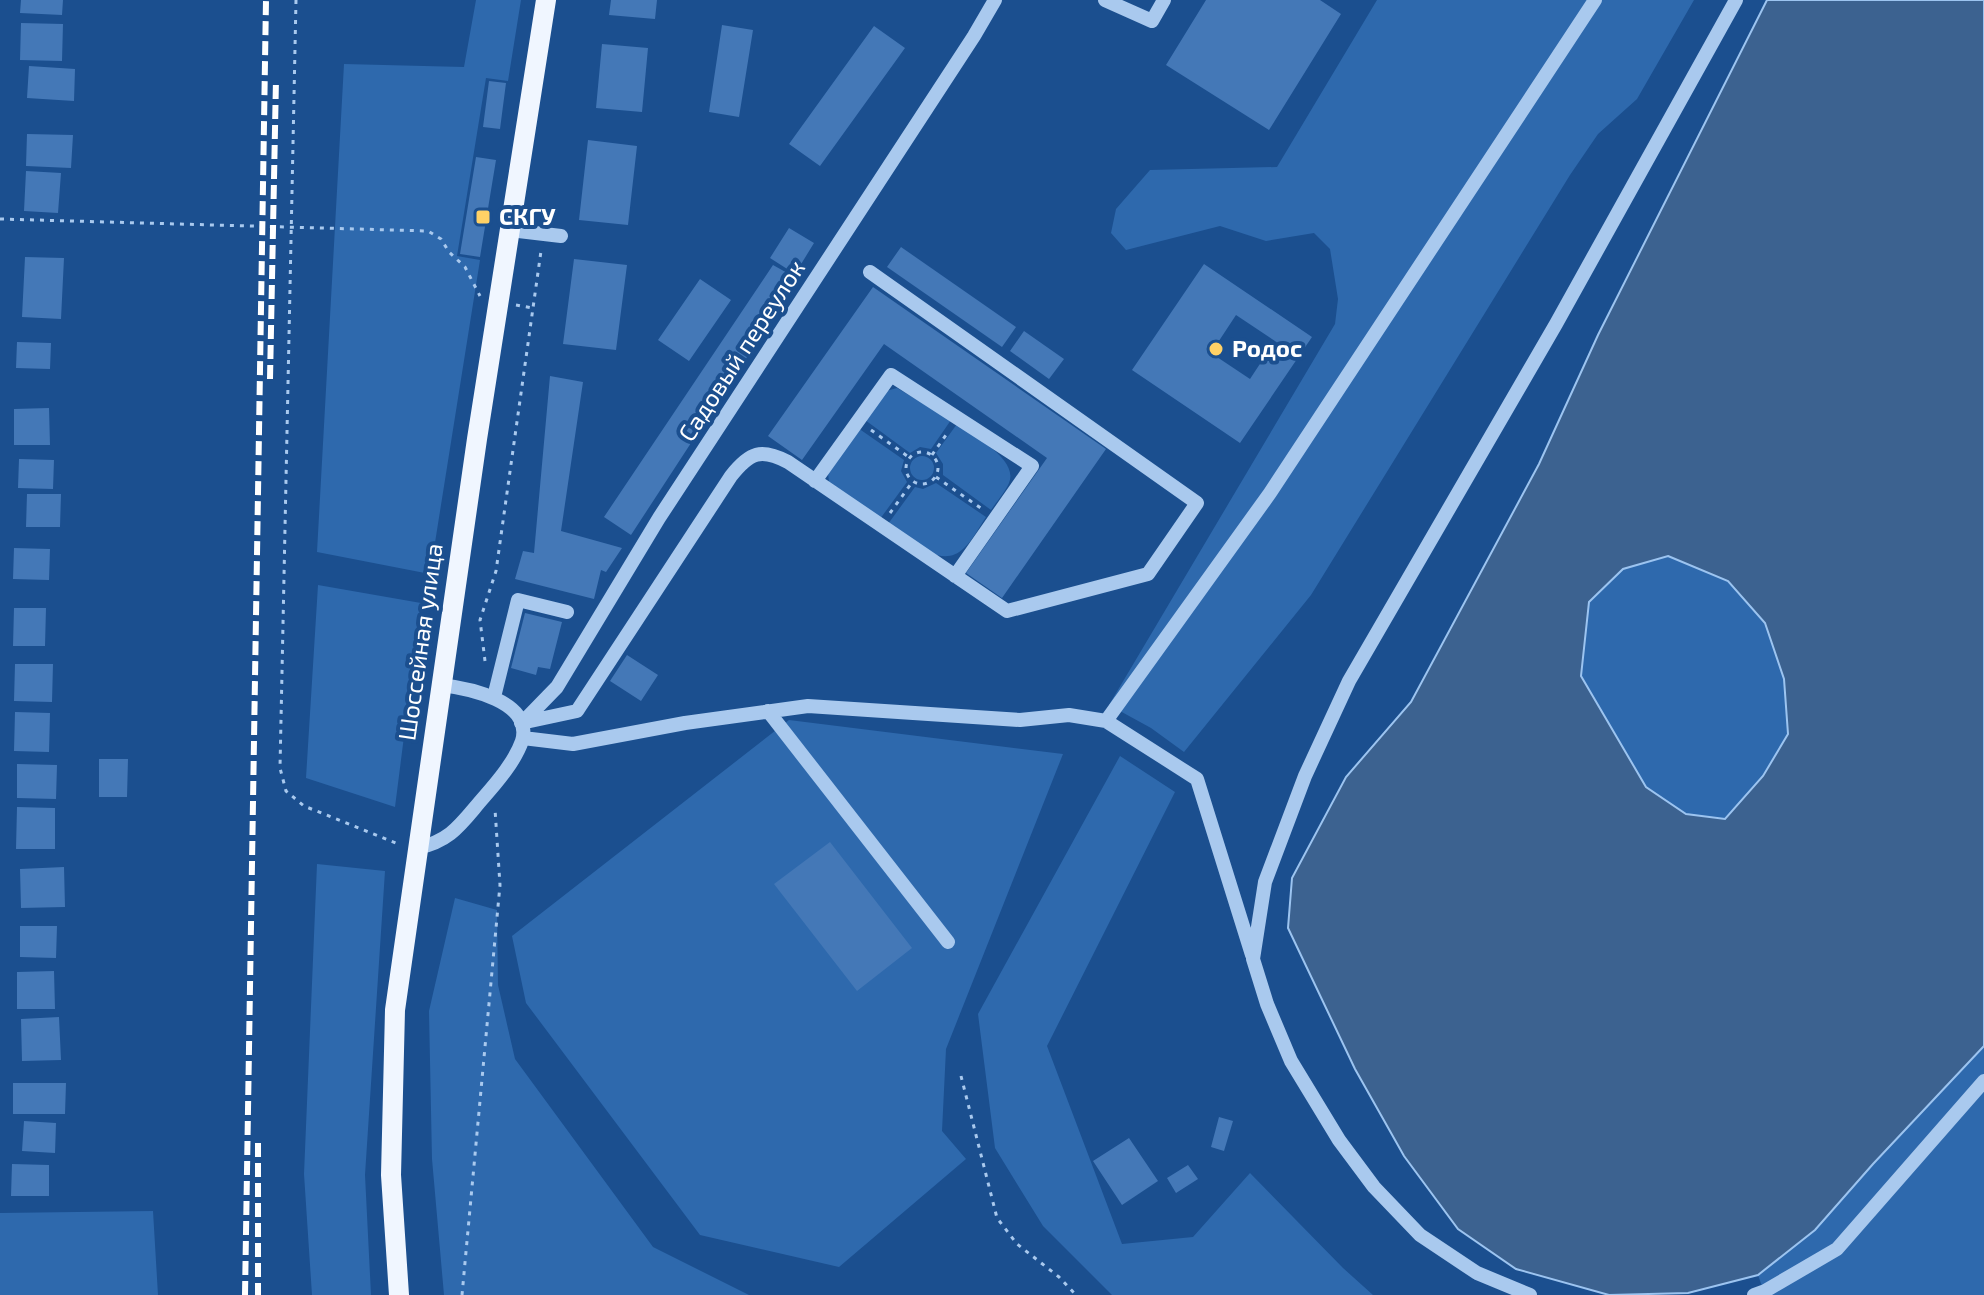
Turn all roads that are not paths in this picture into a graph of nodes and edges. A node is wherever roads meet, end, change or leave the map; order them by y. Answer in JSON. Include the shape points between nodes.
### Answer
{"nodes":[{"id":1,"x":546,"y":0,"type":"edge"},
{"id":2,"x":995,"y":0,"type":"edge"},
{"id":3,"x":1105,"y":0,"type":"edge"},
{"id":4,"x":1164,"y":0,"type":"edge"},
{"id":5,"x":1595,"y":0,"type":"edge"},
{"id":6,"x":1736,"y":0,"type":"edge"},
{"id":7,"x":510,"y":230,"type":"junction"},
{"id":8,"x":561,"y":236,"type":"dead end"},
{"id":9,"x":870,"y":272,"type":"dead end"},
{"id":10,"x":815,"y":481,"type":"junction"},
{"id":11,"x":955,"y":576,"type":"junction"},
{"id":12,"x":567,"y":612,"type":"dead end"},
{"id":13,"x":441,"y":685,"type":"junction"},
{"id":14,"x":496,"y":691,"type":"junction"},
{"id":15,"x":768,"y":711,"type":"junction"},
{"id":16,"x":1106,"y":721,"type":"junction"},
{"id":17,"x":521,"y":723,"type":"junction"},
{"id":18,"x":523,"y":738,"type":"junction"},
{"id":19,"x":417,"y":848,"type":"junction"},
{"id":20,"x":948,"y":942,"type":"dead end"},
{"id":21,"x":1253,"y":959,"type":"junction"},
{"id":22,"x":1984,"y":1081,"type":"edge"},
{"id":23,"x":399,"y":1295,"type":"edge"},
{"id":24,"x":1530,"y":1295,"type":"edge"},
{"id":25,"x":1754,"y":1295,"type":"edge"}],
"edges":[{"from":1,"to":7,"type":"main road","name":"Шоссейная улица"},
{"from":2,"to":17,"type":"street","name":"Садовый переулок","via":[[659,518],[557,687]]},
{"from":3,"to":4,"type":"street","via":[[1152,21]]},
{"from":5,"to":16,"type":"street","via":[[1270,493]]},
{"from":6,"to":21,"type":"street","via":[[1349,681],[1265,882]]},
{"from":7,"to":8,"type":"street"},
{"from":7,"to":13,"type":"main road","name":"Шоссейная улица"},
{"from":9,"to":11,"type":"street","via":[[1197,503],[1148,574],[1007,611]]},
{"from":10,"to":11,"type":"street"},
{"from":10,"to":11,"type":"street","via":[[891,375],[1032,466]]},
{"from":10,"to":17,"type":"street","via":[[772,454],[762,453],[741,464],[577,711]]},
{"from":12,"to":14,"type":"street","via":[[518,600]]},
{"from":13,"to":14,"type":"street"},
{"from":13,"to":19,"type":"main road","name":"Шоссейная улица"},
{"from":14,"to":17,"type":"street"},
{"from":15,"to":16,"type":"street","via":[[808,706],[1020,720],[1069,715]]},
{"from":15,"to":18,"type":"street","via":[[573,744]]},
{"from":15,"to":20,"type":"street"},
{"from":16,"to":21,"type":"street","via":[[1197,779]]},
{"from":17,"to":18,"type":"street"},
{"from":18,"to":19,"type":"street","via":[[493,787],[454,831],[437,844]]},
{"from":19,"to":23,"type":"main road","name":"Шоссейная улица","via":[[395,1010],[391,1175]]},
{"from":21,"to":24,"type":"street","via":[[1291,1061],[1374,1187],[1420,1235],[1477,1273]]},
{"from":22,"to":25,"type":"street","via":[[1837,1249]]}]}
